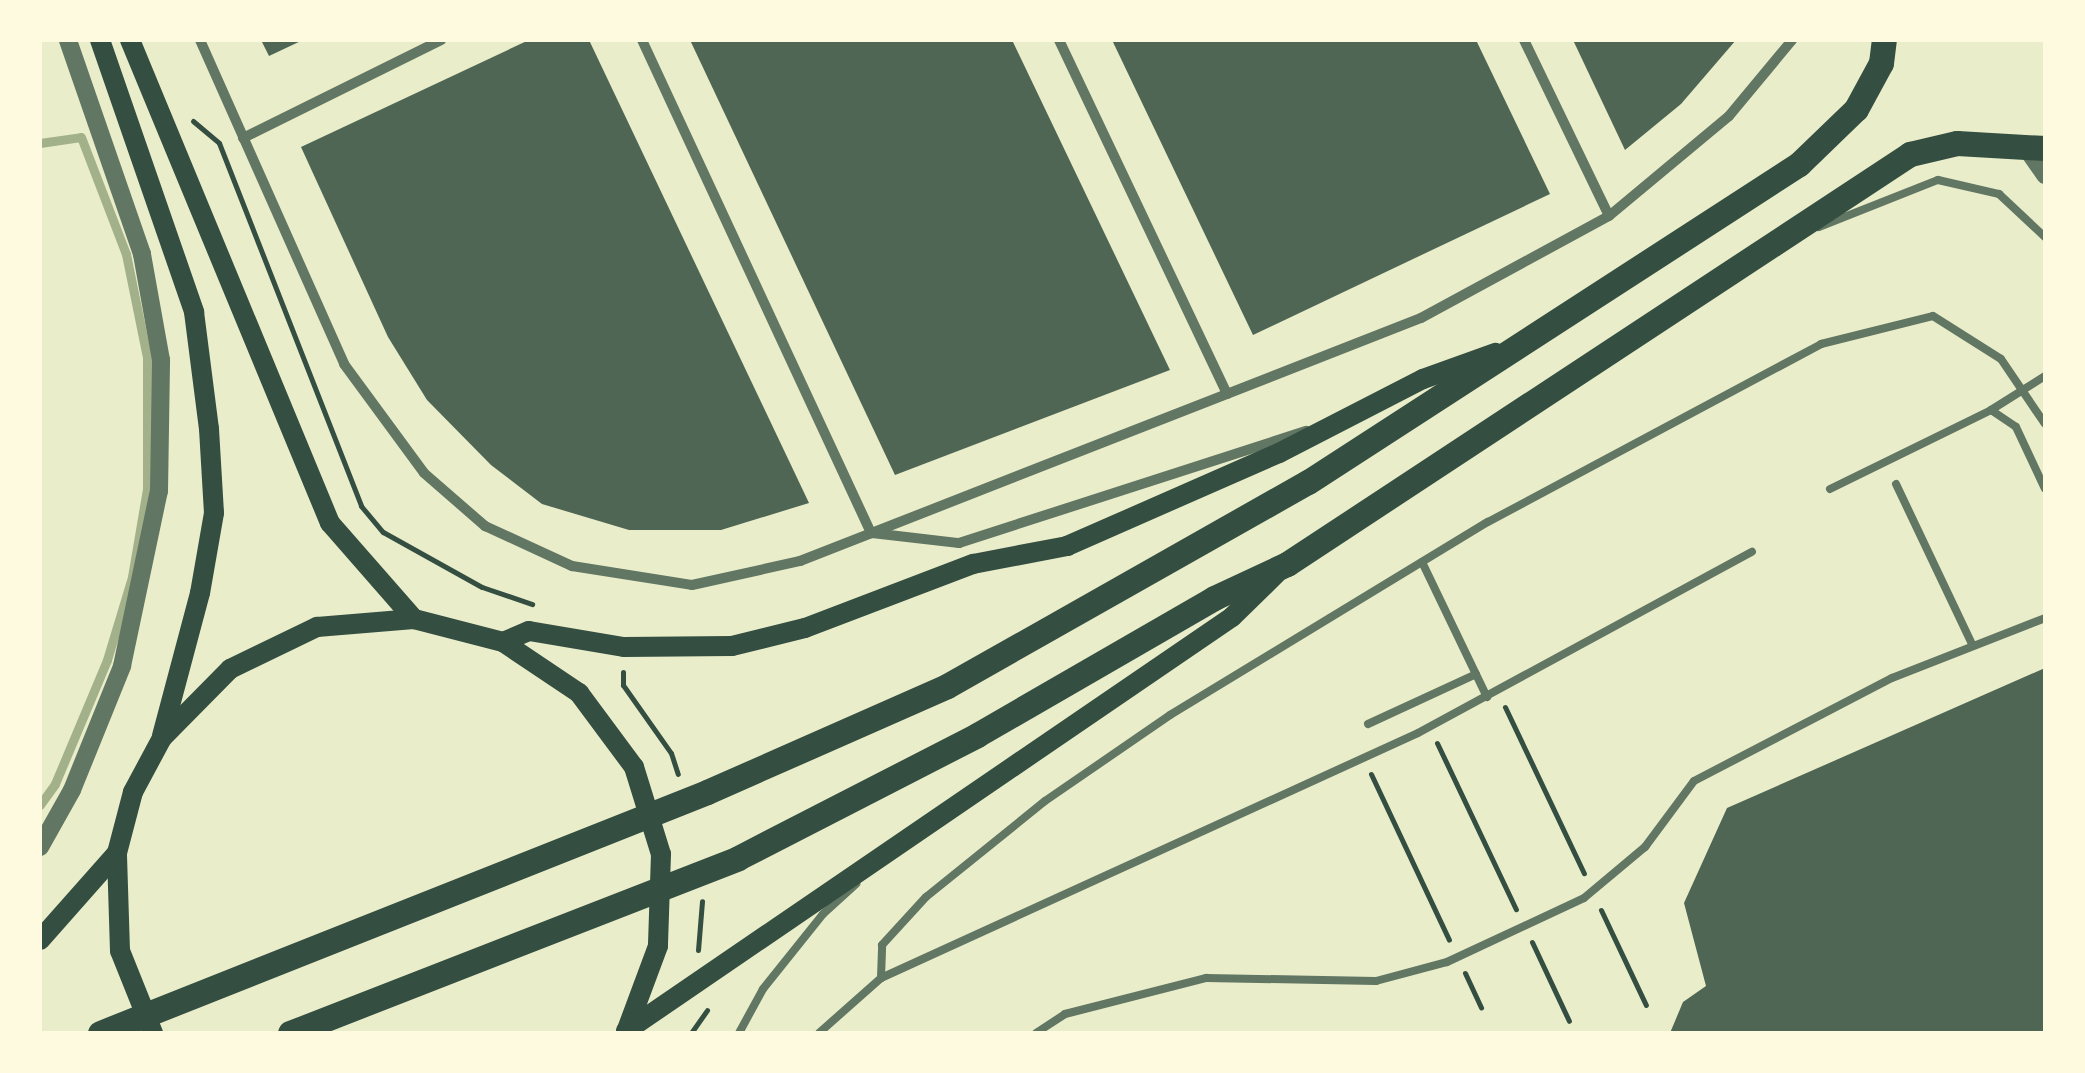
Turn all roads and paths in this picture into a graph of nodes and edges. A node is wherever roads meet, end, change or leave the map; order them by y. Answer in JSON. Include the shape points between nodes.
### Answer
{"nodes":[{"id":1,"x":68,"y":40,"type":"edge"},
{"id":2,"x":100,"y":40,"type":"edge"},
{"id":3,"x":130,"y":40,"type":"edge"},
{"id":4,"x":200,"y":40,"type":"edge"},
{"id":5,"x":442,"y":40,"type":"edge"},
{"id":6,"x":642,"y":40,"type":"edge"},
{"id":7,"x":1060,"y":40,"type":"edge"},
{"id":8,"x":1524,"y":40,"type":"edge"},
{"id":9,"x":1792,"y":40,"type":"edge"},
{"id":10,"x":1882,"y":52,"type":"edge"},
{"id":11,"x":244,"y":138,"type":"junction"},
{"id":12,"x":2036,"y":149,"type":"edge"},
{"id":13,"x":2045,"y":175,"type":"edge"},
{"id":14,"x":1609,"y":216,"type":"junction"},
{"id":15,"x":2045,"y":238,"type":"edge"},
{"id":16,"x":1761,"y":255,"type":"junction"},
{"id":17,"x":1514,"y":347,"type":"junction"},
{"id":18,"x":2045,"y":376,"type":"edge"},
{"id":19,"x":2025,"y":389,"type":"junction"},
{"id":20,"x":1227,"y":394,"type":"junction"},
{"id":21,"x":1991,"y":410,"type":"junction"},
{"id":22,"x":2045,"y":424,"type":"edge"},
{"id":23,"x":1321,"y":428,"type":"junction"},
{"id":24,"x":1896,"y":484,"type":"dead end"},
{"id":25,"x":1830,"y":489,"type":"dead end"},
{"id":26,"x":2045,"y":489,"type":"edge"},
{"id":27,"x":871,"y":533,"type":"junction"},
{"id":28,"x":1752,"y":552,"type":"dead end"},
{"id":29,"x":1422,"y":562,"type":"junction"},
{"id":30,"x":1286,"y":564,"type":"junction"},
{"id":31,"x":2045,"y":618,"type":"edge"},
{"id":32,"x":414,"y":619,"type":"junction"},
{"id":33,"x":503,"y":642,"type":"junction"},
{"id":34,"x":1972,"y":644,"type":"junction"},
{"id":35,"x":1476,"y":674,"type":"junction"},
{"id":36,"x":1497,"y":691,"type":"junction"},
{"id":37,"x":1487,"y":697,"type":"junction"},
{"id":38,"x":1368,"y":724,"type":"dead end"},
{"id":39,"x":1430,"y":727,"type":"junction"},
{"id":40,"x":162,"y":738,"type":"junction"},
{"id":41,"x":1363,"y":758,"type":"junction"},
{"id":42,"x":910,"y":836,"type":"junction"},
{"id":43,"x":40,"y":847,"type":"edge"},
{"id":44,"x":117,"y":852,"type":"junction"},
{"id":45,"x":1592,"y":891,"type":"junction"},
{"id":46,"x":1524,"y":926,"type":"junction"},
{"id":47,"x":40,"y":940,"type":"edge"},
{"id":48,"x":1457,"y":957,"type":"junction"},
{"id":49,"x":881,"y":978,"type":"junction"},
{"id":50,"x":1646,"y":1005,"type":"dead end"},
{"id":51,"x":1481,"y":1007,"type":"dead end"},
{"id":52,"x":708,"y":1008,"type":"dead end"},
{"id":53,"x":1570,"y":1021,"type":"dead end"},
{"id":54,"x":625,"y":1032,"type":"edge"},
{"id":55,"x":100,"y":1033,"type":"edge"},
{"id":56,"x":153,"y":1033,"type":"edge"},
{"id":57,"x":290,"y":1033,"type":"edge"},
{"id":58,"x":692,"y":1033,"type":"edge"},
{"id":59,"x":739,"y":1033,"type":"edge"},
{"id":60,"x":820,"y":1033,"type":"edge"},
{"id":61,"x":1036,"y":1033,"type":"edge"}],
"edges":[{"from":1,"to":43,"type":"street","via":[[142,254],[161,360],[160,491],[122,666],[72,790]]},
{"from":2,"to":40,"type":"main road","via":[[194,312],[209,429],[214,513]]},
{"from":3,"to":32,"type":"main road","via":[[330,523]]},
{"from":4,"to":11,"type":"street"},
{"from":5,"to":11,"type":"street"},
{"from":6,"to":27,"type":"street"},
{"from":7,"to":20,"type":"street"},
{"from":8,"to":14,"type":"street"},
{"from":9,"to":14,"type":"street","via":[[1729,116]]},
{"from":10,"to":17,"type":"main road","via":[[1856,109],[1798,164]]},
{"from":11,"to":27,"type":"street","via":[[344,364],[424,473],[485,526],[572,566],[692,585],[800,560]]},
{"from":12,"to":13,"type":"street"},
{"from":12,"to":16,"type":"main road","via":[[1957,143],[1910,154]]},
{"from":14,"to":20,"type":"street","via":[[1422,318]]},
{"from":15,"to":16,"type":"lane","via":[[1999,194],[1938,180],[1878,199]]},
{"from":16,"to":30,"type":"main road"},
{"from":17,"to":23,"type":"main road","via":[[1423,379]]},
{"from":17,"to":55,"type":"main road","via":[[1308,482],[947,686],[707,792]]},
{"from":18,"to":19,"type":"lane"},
{"from":19,"to":21,"type":"lane"},
{"from":19,"to":22,"type":"lane"},
{"from":19,"to":29,"type":"lane","via":[[2001,359],[1933,316],[1820,344]]},
{"from":20,"to":27,"type":"street"},
{"from":21,"to":25,"type":"lane"},
{"from":21,"to":26,"type":"lane","via":[[2016,428]]},
{"from":23,"to":27,"type":"street","via":[[959,543]]},
{"from":23,"to":33,"type":"main road","via":[[1067,546],[973,564],[806,628],[732,646],[624,647],[529,632]]},
{"from":24,"to":34,"type":"lane"},
{"from":28,"to":36,"type":"lane"},
{"from":29,"to":35,"type":"lane"},
{"from":29,"to":49,"type":"lane","via":[[1232,674],[985,847],[882,945]]},
{"from":30,"to":42,"type":"main road","via":[[1232,617]]},
{"from":30,"to":57,"type":"main road","via":[[738,858]]},
{"from":31,"to":34,"type":"lane"},
{"from":32,"to":33,"type":"main road"},
{"from":32,"to":40,"type":"main road","via":[[318,627],[230,668]]},
{"from":33,"to":54,"type":"main road","via":[[579,693],[634,766],[661,872],[658,946]]},
{"from":34,"to":45,"type":"lane","via":[[1694,781],[1645,847]]},
{"from":35,"to":37,"type":"lane"},
{"from":35,"to":38,"type":"lane"},
{"from":36,"to":37,"type":"lane"},
{"from":36,"to":45,"type":"path"},
{"from":37,"to":39,"type":"lane"},
{"from":39,"to":41,"type":"lane"},
{"from":39,"to":46,"type":"path"},
{"from":40,"to":44,"type":"main road","via":[[133,792]]},
{"from":41,"to":48,"type":"path"},
{"from":41,"to":49,"type":"lane"},
{"from":42,"to":54,"type":"main road"},
{"from":42,"to":59,"type":"lane","via":[[823,914],[763,990]]},
{"from":44,"to":47,"type":"main road"},
{"from":44,"to":56,"type":"main road","via":[[120,951]]},
{"from":45,"to":46,"type":"lane"},
{"from":45,"to":50,"type":"path"},
{"from":46,"to":48,"type":"lane"},
{"from":46,"to":53,"type":"path"},
{"from":48,"to":51,"type":"path"},
{"from":48,"to":61,"type":"lane","via":[[1376,981],[1206,978],[1065,1014]]},
{"from":49,"to":60,"type":"lane"},
{"from":52,"to":58,"type":"path"}]}
